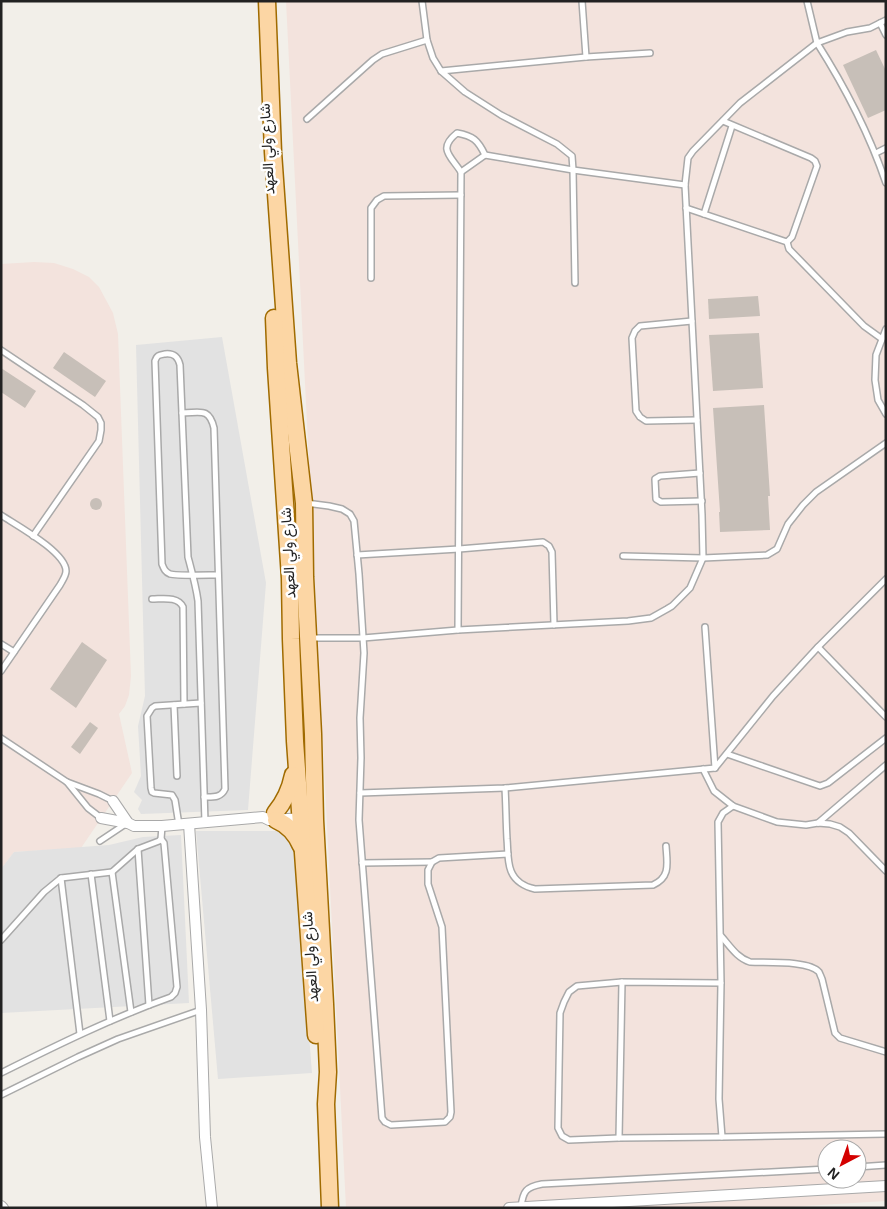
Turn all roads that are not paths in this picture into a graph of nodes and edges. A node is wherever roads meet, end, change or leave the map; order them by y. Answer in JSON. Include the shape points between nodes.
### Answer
{"nodes":[{"id":1,"x":260,"y":1,"type":"edge"},
{"id":2,"x":267,"y":1,"type":"edge"},
{"id":3,"x":422,"y":1,"type":"edge"},
{"id":4,"x":582,"y":1,"type":"edge"},
{"id":5,"x":807,"y":1,"type":"edge"},
{"id":6,"x":883,"y":22,"type":"edge"},
{"id":7,"x":886,"y":34,"type":"edge"},
{"id":8,"x":427,"y":40,"type":"junction"},
{"id":9,"x":817,"y":43,"type":"junction"},
{"id":10,"x":650,"y":53,"type":"dead end"},
{"id":11,"x":586,"y":57,"type":"junction"},
{"id":12,"x":440,"y":70,"type":"junction"},
{"id":13,"x":307,"y":119,"type":"dead end"},
{"id":14,"x":723,"y":122,"type":"junction"},
{"id":15,"x":732,"y":126,"type":"junction"},
{"id":16,"x":886,"y":148,"type":"edge"},
{"id":17,"x":876,"y":153,"type":"junction"},
{"id":18,"x":485,"y":155,"type":"junction"},
{"id":19,"x":573,"y":170,"type":"junction"},
{"id":20,"x":461,"y":172,"type":"junction"},
{"id":21,"x":886,"y":183,"type":"edge"},
{"id":22,"x":685,"y":185,"type":"junction"},
{"id":23,"x":461,"y":194,"type":"junction"},
{"id":24,"x":686,"y":208,"type":"junction"},
{"id":25,"x":704,"y":214,"type":"junction"},
{"id":26,"x":786,"y":242,"type":"junction"},
{"id":27,"x":371,"y":278,"type":"dead end"},
{"id":28,"x":575,"y":283,"type":"dead end"},
{"id":29,"x":692,"y":321,"type":"junction"},
{"id":30,"x":886,"y":329,"type":"edge"},
{"id":31,"x":882,"y":339,"type":"junction"},
{"id":32,"x":1,"y":350,"type":"edge"},
{"id":33,"x":182,"y":413,"type":"junction"},
{"id":34,"x":886,"y":414,"type":"edge"},
{"id":35,"x":697,"y":420,"type":"junction"},
{"id":36,"x":886,"y":443,"type":"edge"},
{"id":37,"x":700,"y":473,"type":"junction"},
{"id":38,"x":702,"y":502,"type":"junction"},
{"id":39,"x":304,"y":503,"type":"junction"},
{"id":40,"x":1,"y":515,"type":"edge"},
{"id":41,"x":33,"y":536,"type":"junction"},
{"id":42,"x":459,"y":549,"type":"junction"},
{"id":43,"x":357,"y":555,"type":"junction"},
{"id":44,"x":623,"y":556,"type":"dead end"},
{"id":45,"x":703,"y":558,"type":"junction"},
{"id":46,"x":192,"y":574,"type":"junction"},
{"id":47,"x":218,"y":575,"type":"junction"},
{"id":48,"x":886,"y":579,"type":"edge"},
{"id":49,"x":152,"y":599,"type":"dead end"},
{"id":50,"x":554,"y":625,"type":"junction"},
{"id":51,"x":705,"y":627,"type":"dead end"},
{"id":52,"x":458,"y":630,"type":"junction"},
{"id":53,"x":308,"y":638,"type":"junction"},
{"id":54,"x":363,"y":638,"type":"junction"},
{"id":55,"x":291,"y":639,"type":"junction"},
{"id":56,"x":1,"y":644,"type":"edge"},
{"id":57,"x":818,"y":647,"type":"junction"},
{"id":58,"x":14,"y":652,"type":"junction"},
{"id":59,"x":1,"y":671,"type":"edge"},
{"id":60,"x":202,"y":703,"type":"junction"},
{"id":61,"x":184,"y":704,"type":"junction"},
{"id":62,"x":174,"y":705,"type":"junction"},
{"id":63,"x":886,"y":717,"type":"edge"},
{"id":64,"x":1,"y":738,"type":"edge"},
{"id":65,"x":886,"y":738,"type":"edge"},
{"id":66,"x":727,"y":754,"type":"junction"},
{"id":67,"x":296,"y":758,"type":"junction"},
{"id":68,"x":886,"y":765,"type":"edge"},
{"id":69,"x":715,"y":768,"type":"junction"},
{"id":70,"x":703,"y":769,"type":"junction"},
{"id":71,"x":177,"y":776,"type":"dead end"},
{"id":72,"x":67,"y":782,"type":"junction"},
{"id":73,"x":505,"y":788,"type":"junction"},
{"id":74,"x":360,"y":793,"type":"junction"},
{"id":75,"x":204,"y":797,"type":"junction"},
{"id":76,"x":113,"y":801,"type":"joint"},
{"id":77,"x":732,"y":806,"type":"junction"},
{"id":78,"x":308,"y":816,"type":"junction"},
{"id":79,"x":271,"y":817,"type":"junction"},
{"id":80,"x":101,"y":818,"type":"joint"},
{"id":81,"x":128,"y":822,"type":"junction"},
{"id":82,"x":205,"y":822,"type":"junction"},
{"id":83,"x":818,"y":823,"type":"junction"},
{"id":84,"x":184,"y":824,"type":"junction"},
{"id":85,"x":162,"y":826,"type":"junction"},
{"id":86,"x":161,"y":838,"type":"junction"},
{"id":87,"x":100,"y":840,"type":"dead end"},
{"id":88,"x":666,"y":846,"type":"dead end"},
{"id":89,"x":302,"y":848,"type":"junction"},
{"id":90,"x":138,"y":849,"type":"junction"},
{"id":91,"x":508,"y":854,"type":"junction"},
{"id":92,"x":432,"y":862,"type":"junction"},
{"id":93,"x":362,"y":863,"type":"junction"},
{"id":94,"x":112,"y":872,"type":"junction"},
{"id":95,"x":886,"y":872,"type":"edge"},
{"id":96,"x":91,"y":874,"type":"junction"},
{"id":97,"x":61,"y":878,"type":"junction"},
{"id":98,"x":720,"y":936,"type":"junction"},
{"id":99,"x":1,"y":940,"type":"edge"},
{"id":100,"x":622,"y":982,"type":"junction"},
{"id":101,"x":721,"y":983,"type":"junction"},
{"id":102,"x":149,"y":1005,"type":"junction"},
{"id":103,"x":201,"y":1010,"type":"junction"},
{"id":104,"x":131,"y":1012,"type":"junction"},
{"id":105,"x":110,"y":1021,"type":"junction"},
{"id":106,"x":80,"y":1034,"type":"junction"},
{"id":107,"x":886,"y":1052,"type":"edge"},
{"id":108,"x":1,"y":1073,"type":"edge"},
{"id":109,"x":1,"y":1095,"type":"edge"},
{"id":110,"x":326,"y":1104,"type":"junction"},
{"id":111,"x":886,"y":1134,"type":"edge"},
{"id":112,"x":722,"y":1137,"type":"junction"},
{"id":113,"x":619,"y":1138,"type":"junction"},
{"id":114,"x":886,"y":1166,"type":"edge"},
{"id":115,"x":867,"y":1167,"type":"edge"},
{"id":116,"x":817,"y":1170,"type":"edge"},
{"id":117,"x":886,"y":1186,"type":"edge"},
{"id":118,"x":521,"y":1207,"type":"edge"},
{"id":119,"x":212,"y":1208,"type":"edge"},
{"id":120,"x":330,"y":1208,"type":"edge"},
{"id":121,"x":509,"y":1208,"type":"edge"}],
"edges":[{"from":1,"to":55,"type":"main road","name":"شارع ولي العهد"},
{"from":2,"to":39,"type":"main road","name":"شارع ولي العهد","via":[[273,152],[287,353]]},
{"from":3,"to":8,"type":"lane"},
{"from":4,"to":11,"type":"lane"},
{"from":5,"to":9,"type":"lane"},
{"from":6,"to":7,"type":"lane"},
{"from":6,"to":9,"type":"lane"},
{"from":8,"to":12,"type":"lane"},
{"from":8,"to":13,"type":"lane","via":[[382,54]]},
{"from":9,"to":14,"type":"lane","via":[[740,103]]},
{"from":9,"to":17,"type":"lane","via":[[842,84]]},
{"from":10,"to":11,"type":"lane"},
{"from":11,"to":12,"type":"lane"},
{"from":12,"to":19,"type":"lane","via":[[472,97],[557,144],[572,156]]},
{"from":14,"to":15,"type":"lane"},
{"from":14,"to":22,"type":"lane","via":[[688,158]]},
{"from":15,"to":25,"type":"lane"},
{"from":15,"to":26,"type":"lane","via":[[815,161],[817,166],[792,237]]},
{"from":16,"to":17,"type":"lane"},
{"from":17,"to":21,"type":"lane"},
{"from":18,"to":19,"type":"lane"},
{"from":18,"to":20,"type":"lane"},
{"from":18,"to":20,"type":"lane","via":[[477,141],[469,136],[458,133],[449,139],[449,157]]},
{"from":19,"to":22,"type":"lane"},
{"from":19,"to":28,"type":"lane"},
{"from":20,"to":23,"type":"lane"},
{"from":22,"to":24,"type":"lane"},
{"from":23,"to":27,"type":"lane","via":[[384,196],[377,200],[371,208]]},
{"from":23,"to":42,"type":"lane"},
{"from":24,"to":25,"type":"lane"},
{"from":24,"to":29,"type":"lane"},
{"from":25,"to":26,"type":"lane"},
{"from":26,"to":31,"type":"lane","via":[[789,249],[858,319]]},
{"from":29,"to":35,"type":"lane"},
{"from":29,"to":35,"type":"lane","via":[[640,326],[632,338],[636,410],[640,417],[646,421]]},
{"from":30,"to":31,"type":"lane"},
{"from":31,"to":34,"type":"lane","via":[[876,356],[875,380],[878,400]]},
{"from":32,"to":41,"type":"lane","via":[[83,405],[101,423],[99,441]]},
{"from":33,"to":46,"type":"lane","via":[[188,557]]},
{"from":33,"to":46,"type":"lane","via":[[179,360],[170,353],[160,354],[155,361],[162,564],[169,574]]},
{"from":33,"to":47,"type":"lane","via":[[206,413],[214,428]]},
{"from":35,"to":37,"type":"lane"},
{"from":36,"to":45,"type":"lane","via":[[816,492],[788,524],[777,549],[767,555]]},
{"from":37,"to":38,"type":"lane"},
{"from":37,"to":38,"type":"lane","via":[[657,477],[656,499],[661,502]]},
{"from":38,"to":45,"type":"lane"},
{"from":39,"to":43,"type":"lane","via":[[329,506],[350,514],[354,521]]},
{"from":39,"to":53,"type":"main road","name":"شارع ولي العهد"},
{"from":40,"to":41,"type":"lane"},
{"from":41,"to":58,"type":"lane","via":[[56,552],[66,571],[60,586]]},
{"from":42,"to":43,"type":"lane"},
{"from":42,"to":50,"type":"lane","via":[[543,542],[549,546],[552,552]]},
{"from":42,"to":52,"type":"lane"},
{"from":43,"to":54,"type":"lane"},
{"from":44,"to":45,"type":"lane"},
{"from":45,"to":50,"type":"lane","via":[[690,588],[672,606],[650,618]]},
{"from":46,"to":47,"type":"lane"},
{"from":46,"to":60,"type":"lane","via":[[198,601]]},
{"from":47,"to":75,"type":"lane","via":[[225,789],[220,796]]},
{"from":48,"to":57,"type":"lane"},
{"from":49,"to":61,"type":"lane","via":[[176,599],[183,606]]},
{"from":50,"to":52,"type":"lane"},
{"from":51,"to":69,"type":"lane"},
{"from":52,"to":54,"type":"lane"},
{"from":53,"to":54,"type":"lane"},
{"from":53,"to":55,"type":"lane"},
{"from":53,"to":78,"type":"main road","name":"شارع ولي العهد","via":[[313,734]]},
{"from":54,"to":74,"type":"lane"},
{"from":55,"to":67,"type":"main road","name":"شارع ولي العهد"},
{"from":56,"to":58,"type":"lane"},
{"from":57,"to":63,"type":"lane"},
{"from":57,"to":66,"type":"lane","via":[[773,696]]},
{"from":58,"to":59,"type":"lane"},
{"from":60,"to":61,"type":"lane"},
{"from":60,"to":75,"type":"lane"},
{"from":61,"to":62,"type":"lane"},
{"from":62,"to":71,"type":"lane"},
{"from":62,"to":84,"type":"lane","via":[[156,706],[147,716],[151,788],[154,793],[172,795]]},
{"from":64,"to":72,"type":"lane"},
{"from":65,"to":66,"type":"lane","via":[[820,786]]},
{"from":66,"to":69,"type":"lane"},
{"from":67,"to":78,"type":"main road","name":"شارع ولي العهد"},
{"from":67,"to":79,"type":"main road","via":[[288,793]]},
{"from":68,"to":83,"type":"lane"},
{"from":69,"to":70,"type":"lane"},
{"from":70,"to":73,"type":"lane"},
{"from":70,"to":77,"type":"lane","via":[[714,791]]},
{"from":72,"to":76,"type":"lane"},
{"from":72,"to":80,"type":"lane","via":[[88,808]]},
{"from":73,"to":74,"type":"lane"},
{"from":73,"to":91,"type":"lane"},
{"from":74,"to":93,"type":"lane","via":[[358,820]]},
{"from":75,"to":82,"type":"lane"},
{"from":76,"to":81,"type":"street"},
{"from":77,"to":83,"type":"lane","via":[[777,822]]},
{"from":77,"to":98,"type":"lane","via":[[718,822]]},
{"from":78,"to":79,"type":"street"},
{"from":78,"to":89,"type":"main road","name":"شارع ولي العهد"},
{"from":78,"to":110,"type":"main road","name":"شارع ولي العهد","via":[[325,1004]]},
{"from":79,"to":82,"type":"street"},
{"from":79,"to":89,"type":"main road","via":[[292,831]]},
{"from":80,"to":81,"type":"street"},
{"from":81,"to":85,"type":"street","via":[[134,826]]},
{"from":81,"to":87,"type":"lane"},
{"from":82,"to":84,"type":"street"},
{"from":83,"to":95,"type":"lane","via":[[840,827],[849,833]]},
{"from":84,"to":85,"type":"street"},
{"from":84,"to":103,"type":"street"},
{"from":85,"to":86,"type":"lane"},
{"from":86,"to":90,"type":"lane"},
{"from":86,"to":102,"type":"lane","via":[[177,986],[171,997]]},
{"from":88,"to":91,"type":"lane","via":[[667,870],[664,878],[653,886],[528,888],[511,871]]},
{"from":89,"to":110,"type":"main road","name":"شارع ولي العهد","via":[[318,1071]]},
{"from":90,"to":94,"type":"lane"},
{"from":90,"to":102,"type":"lane"},
{"from":91,"to":92,"type":"lane","via":[[440,858]]},
{"from":92,"to":93,"type":"lane"},
{"from":92,"to":93,"type":"lane","via":[[428,870],[428,884],[442,927],[451,1112],[445,1122],[391,1125],[382,1118]]},
{"from":94,"to":96,"type":"lane"},
{"from":94,"to":104,"type":"lane"},
{"from":96,"to":97,"type":"lane"},
{"from":96,"to":105,"type":"lane"},
{"from":97,"to":99,"type":"lane"},
{"from":97,"to":106,"type":"lane"},
{"from":98,"to":101,"type":"lane"},
{"from":98,"to":107,"type":"lane","via":[[743,960],[800,964],[818,971],[834,1032],[840,1038]]},
{"from":100,"to":101,"type":"lane"},
{"from":100,"to":113,"type":"lane"},
{"from":100,"to":113,"type":"lane","via":[[577,986],[569,992],[560,1013],[558,1128],[569,1140]]},
{"from":101,"to":112,"type":"lane","via":[[719,1099]]},
{"from":102,"to":104,"type":"lane"},
{"from":103,"to":109,"type":"lane","via":[[118,1039]]},
{"from":103,"to":119,"type":"street","via":[[205,1136]]},
{"from":104,"to":105,"type":"lane"},
{"from":105,"to":106,"type":"lane"},
{"from":106,"to":108,"type":"lane"},
{"from":110,"to":120,"type":"main road","name":"شارع ولي العهد"},
{"from":111,"to":112,"type":"lane"},
{"from":112,"to":113,"type":"lane"},
{"from":114,"to":115,"type":"lane"},
{"from":116,"to":118,"type":"lane","via":[[533,1185],[523,1195]]},
{"from":117,"to":118,"type":"street"},
{"from":118,"to":121,"type":"street"}]}
